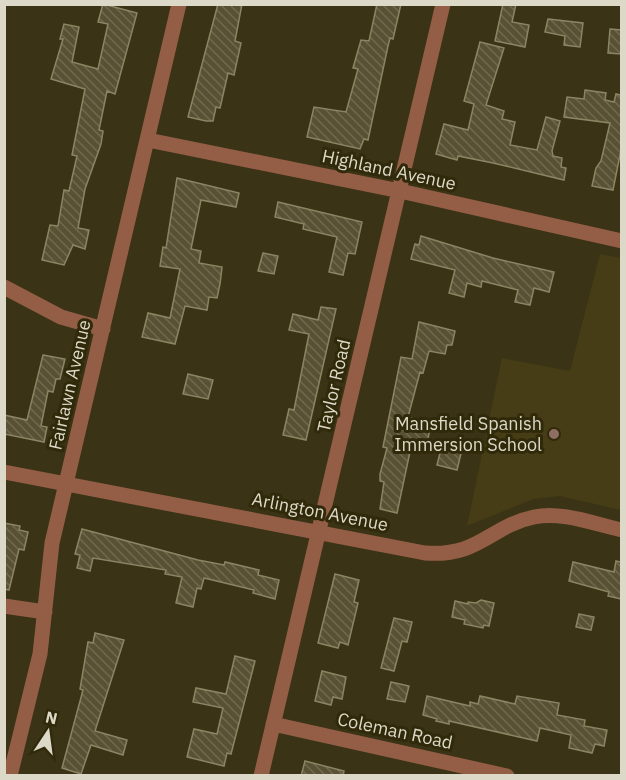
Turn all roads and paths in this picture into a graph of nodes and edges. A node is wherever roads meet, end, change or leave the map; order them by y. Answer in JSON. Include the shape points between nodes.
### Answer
{"nodes":[{"id":1,"x":179,"y":4,"type":"edge"},
{"id":2,"x":443,"y":4,"type":"edge"},
{"id":3,"x":148,"y":140,"type":"junction"},
{"id":4,"x":400,"y":191,"type":"junction"},
{"id":5,"x":621,"y":241,"type":"edge"},
{"id":6,"x":4,"y":287,"type":"edge"},
{"id":7,"x":103,"y":329,"type":"junction"},
{"id":8,"x":4,"y":472,"type":"edge"},
{"id":9,"x":67,"y":484,"type":"junction"},
{"id":10,"x":621,"y":530,"type":"edge"},
{"id":11,"x":319,"y":532,"type":"junction"},
{"id":12,"x":4,"y":606,"type":"edge"},
{"id":13,"x":45,"y":612,"type":"junction"},
{"id":14,"x":273,"y":724,"type":"junction"},
{"id":15,"x":10,"y":776,"type":"edge"},
{"id":16,"x":261,"y":776,"type":"edge"},
{"id":17,"x":507,"y":776,"type":"edge"}],
"edges":[{"from":1,"to":3,"type":"street","name":"Fairlawn Avenue"},
{"from":2,"to":4,"type":"street","name":"Taylor Road"},
{"from":3,"to":4,"type":"street","name":"Highland Avenue"},
{"from":3,"to":7,"type":"street","name":"Fairlawn Avenue"},
{"from":4,"to":5,"type":"street","name":"Highland Avenue"},
{"from":4,"to":11,"type":"street","name":"Taylor Road"},
{"from":6,"to":7,"type":"street","via":[[61,317]]},
{"from":7,"to":9,"type":"street","name":"Fairlawn Avenue"},
{"from":8,"to":9,"type":"street","name":"Arlington Avenue"},
{"from":9,"to":11,"type":"street","name":"Arlington Avenue"},
{"from":9,"to":13,"type":"street","name":"Fairlawn Avenue","via":[[49,556]]},
{"from":10,"to":11,"type":"street","name":"Arlington Avenue","via":[[546,515],[520,521],[469,549],[440,554]]},
{"from":11,"to":14,"type":"street","name":"Taylor Road"},
{"from":12,"to":13,"type":"street"},
{"from":13,"to":15,"type":"street","name":"Fairlawn Avenue","via":[[40,654]]},
{"from":14,"to":16,"type":"street","name":"Taylor Road"},
{"from":14,"to":17,"type":"street","name":"Coleman Road"}]}
